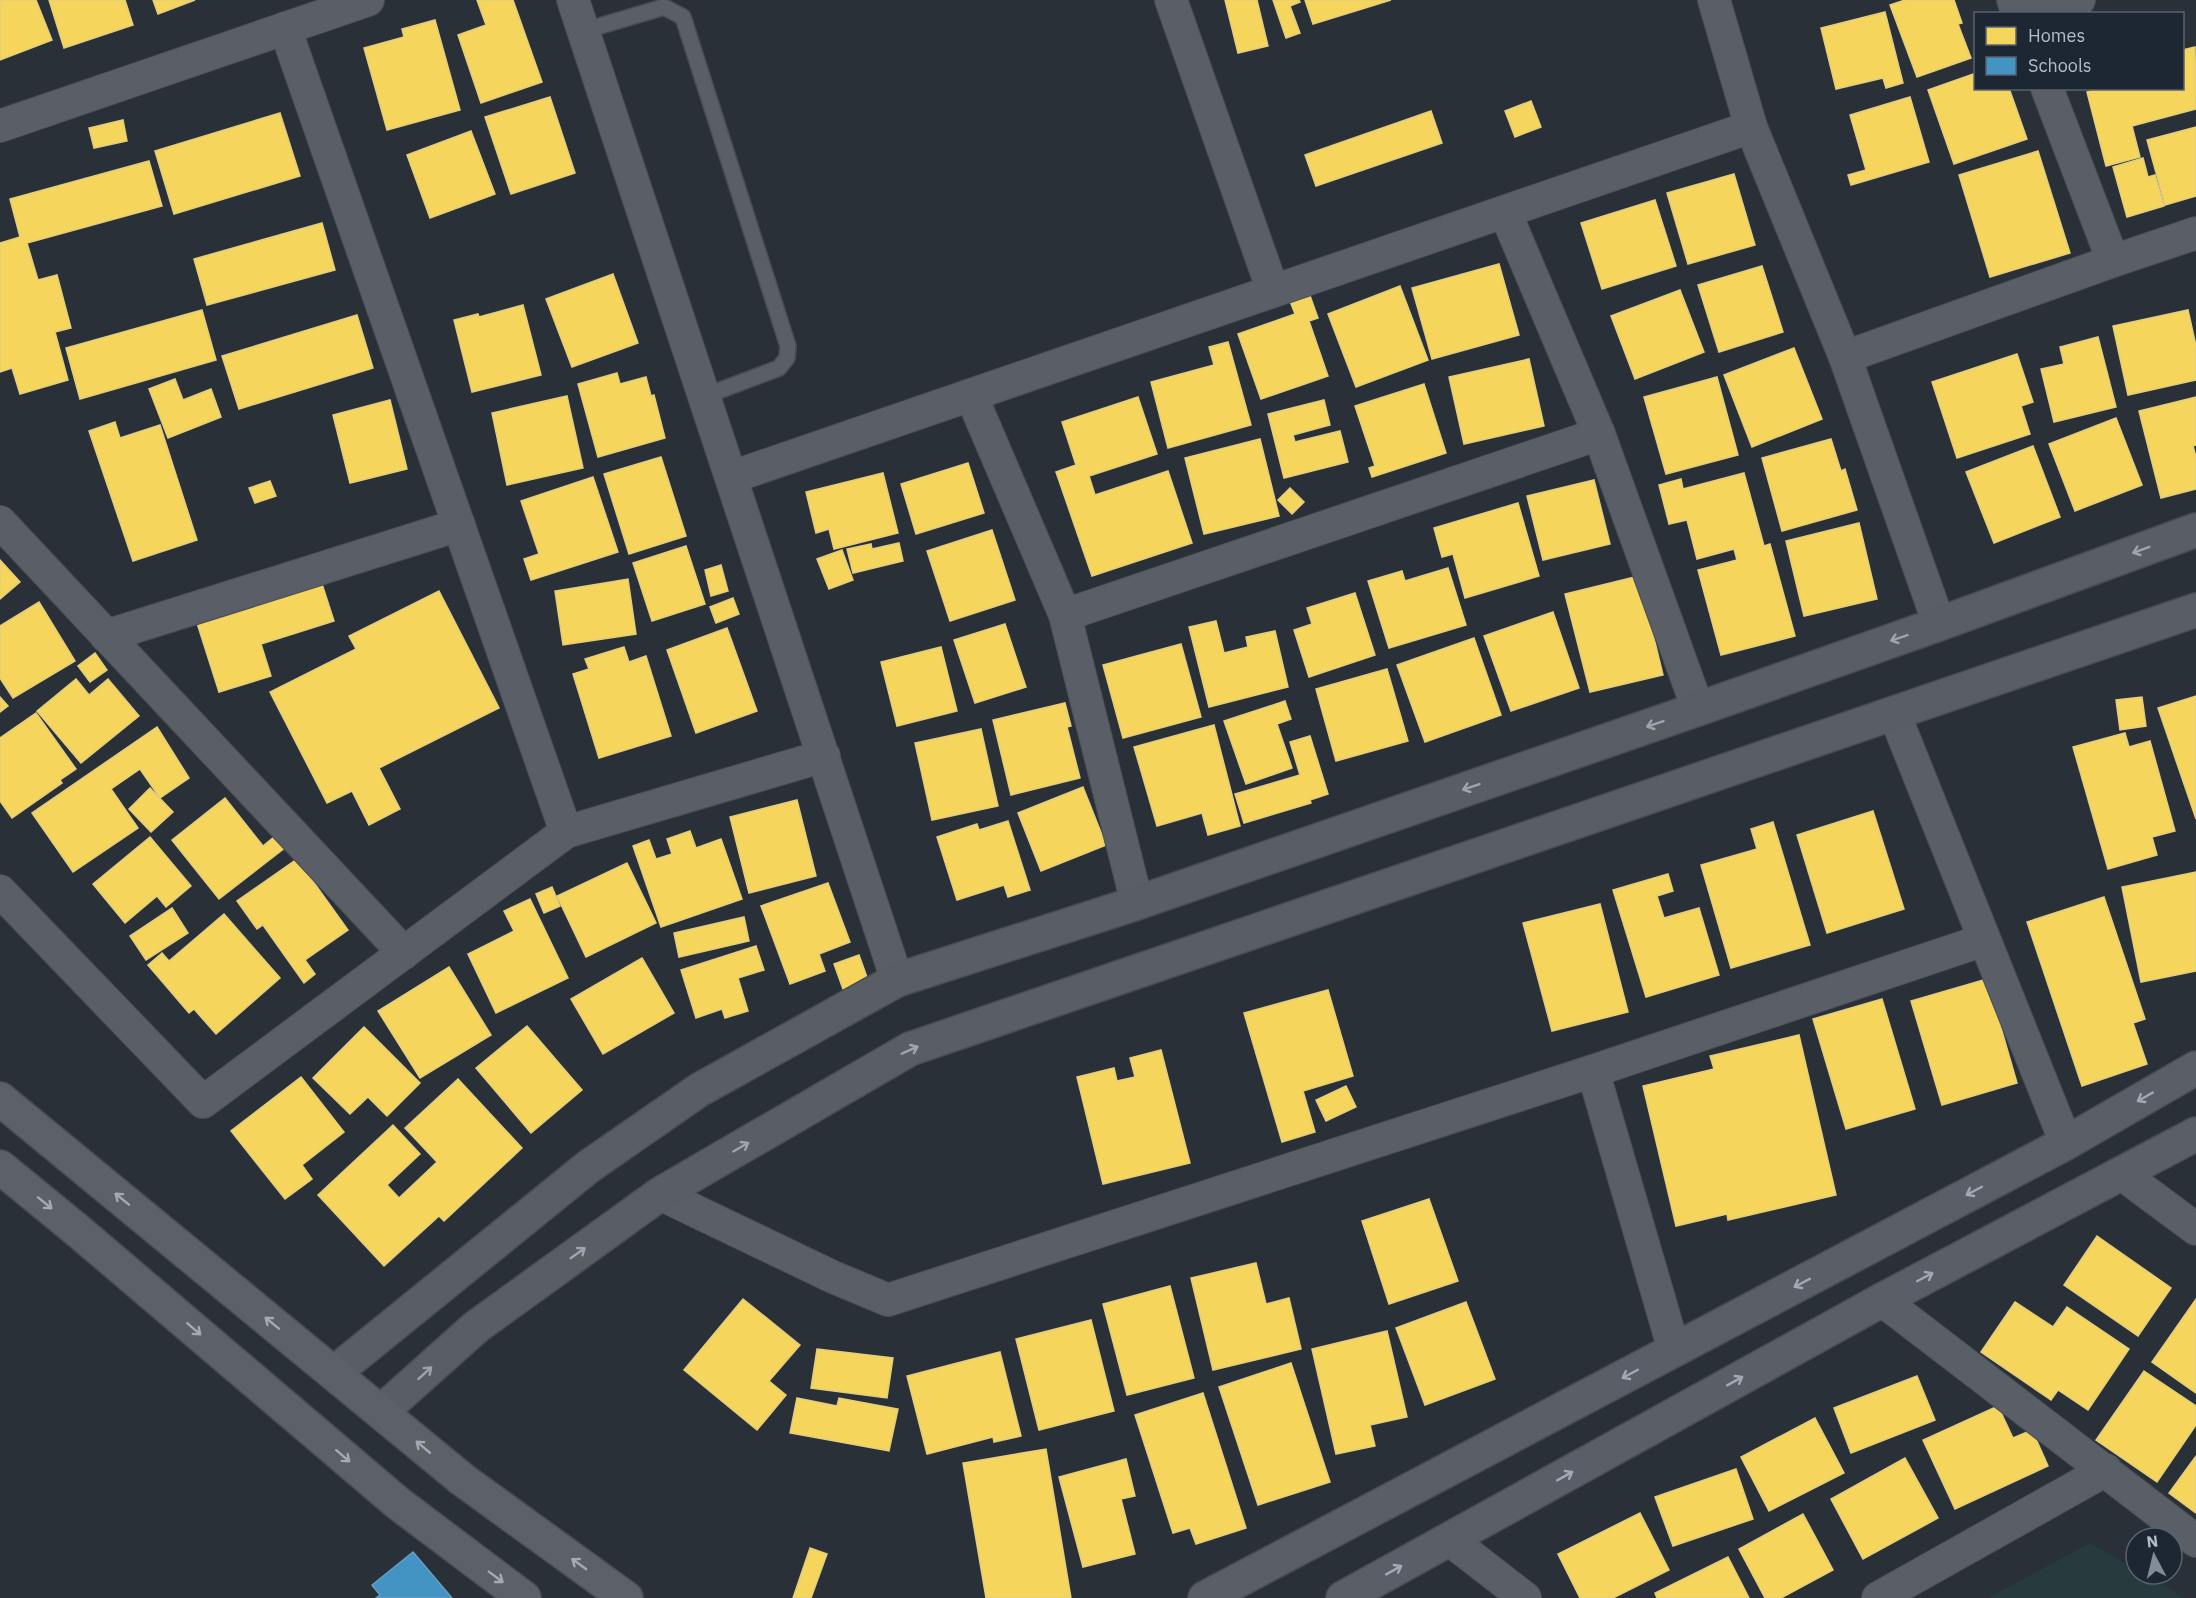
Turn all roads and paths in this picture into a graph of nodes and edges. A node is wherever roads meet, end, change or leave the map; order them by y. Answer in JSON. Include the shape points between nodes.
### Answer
{"nodes":[{"id":1,"x":368,"y":0,"type":"edge"},
{"id":2,"x":573,"y":0,"type":"edge"},
{"id":3,"x":1171,"y":0,"type":"edge"},
{"id":4,"x":1714,"y":0,"type":"edge"},
{"id":5,"x":2079,"y":0,"type":"edge"},
{"id":6,"x":2044,"y":12,"type":"edge"},
{"id":7,"x":285,"y":28,"type":"junction"},
{"id":8,"x":583,"y":31,"type":"junction"},
{"id":9,"x":2048,"y":90,"type":"edge"},
{"id":10,"x":0,"y":126,"type":"edge"},
{"id":11,"x":1751,"y":127,"type":"junction"},
{"id":12,"x":1505,"y":212,"type":"junction"},
{"id":13,"x":2196,"y":233,"type":"edge"},
{"id":14,"x":2113,"y":261,"type":"junction"},
{"id":15,"x":1273,"y":291,"type":"junction"},
{"id":16,"x":1845,"y":357,"type":"junction"},
{"id":17,"x":971,"y":395,"type":"junction"},
{"id":18,"x":705,"y":396,"type":"junction"},
{"id":19,"x":1599,"y":434,"type":"junction"},
{"id":20,"x":732,"y":477,"type":"junction"},
{"id":21,"x":0,"y":522,"type":"edge"},
{"id":22,"x":459,"y":525,"type":"junction"},
{"id":23,"x":2196,"y":530,"type":"edge"},
{"id":24,"x":2196,"y":610,"type":"edge"},
{"id":25,"x":1065,"y":615,"type":"junction"},
{"id":26,"x":1939,"y":624,"type":"junction"},
{"id":27,"x":106,"y":636,"type":"junction"},
{"id":28,"x":1698,"y":709,"type":"junction"},
{"id":29,"x":1894,"y":713,"type":"junction"},
{"id":30,"x":824,"y":756,"type":"junction"},
{"id":31,"x":566,"y":832,"type":"junction"},
{"id":32,"x":0,"y":891,"type":"edge"},
{"id":33,"x":1137,"y":903,"type":"junction"},
{"id":34,"x":1984,"y":940,"type":"junction"},
{"id":35,"x":404,"y":953,"type":"junction"},
{"id":36,"x":897,"y":980,"type":"junction"},
{"id":37,"x":2196,"y":1068,"type":"edge"},
{"id":38,"x":1593,"y":1071,"type":"junction"},
{"id":39,"x":0,"y":1099,"type":"edge"},
{"id":40,"x":2196,"y":1134,"type":"edge"},
{"id":41,"x":2066,"y":1143,"type":"junction"},
{"id":42,"x":0,"y":1167,"type":"edge"},
{"id":43,"x":2122,"y":1174,"type":"junction"},
{"id":44,"x":660,"y":1194,"type":"junction"},
{"id":45,"x":2196,"y":1229,"type":"edge"},
{"id":46,"x":1882,"y":1299,"type":"junction"},
{"id":47,"x":1674,"y":1350,"type":"junction"},
{"id":48,"x":334,"y":1373,"type":"junction"},
{"id":49,"x":381,"y":1412,"type":"junction"},
{"id":50,"x":2106,"y":1470,"type":"junction"},
{"id":51,"x":1450,"y":1540,"type":"junction"},
{"id":52,"x":2196,"y":1541,"type":"edge"},
{"id":53,"x":524,"y":1598,"type":"edge"},
{"id":54,"x":626,"y":1598,"type":"edge"},
{"id":55,"x":1205,"y":1598,"type":"edge"},
{"id":56,"x":1343,"y":1598,"type":"edge"},
{"id":57,"x":1525,"y":1598,"type":"edge"},
{"id":58,"x":1878,"y":1598,"type":"edge"}],
"edges":[{"from":1,"to":7,"type":"street"},
{"from":2,"to":8,"type":"street"},
{"from":3,"to":15,"type":"street"},
{"from":4,"to":11,"type":"street"},
{"from":5,"to":6,"type":"street"},
{"from":7,"to":10,"type":"street"},
{"from":7,"to":22,"type":"street"},
{"from":8,"to":18,"type":"street"},
{"from":8,"to":18,"type":"lane","via":[[664,7],[683,16],[788,346],[787,358],[779,368]]},
{"from":9,"to":14,"type":"street"},
{"from":11,"to":12,"type":"street"},
{"from":11,"to":16,"type":"street"},
{"from":12,"to":15,"type":"street"},
{"from":12,"to":19,"type":"street"},
{"from":13,"to":14,"type":"street"},
{"from":14,"to":16,"type":"street"},
{"from":15,"to":17,"type":"street"},
{"from":16,"to":26,"type":"street"},
{"from":17,"to":20,"type":"street"},
{"from":17,"to":25,"type":"street"},
{"from":18,"to":20,"type":"street"},
{"from":19,"to":25,"type":"street"},
{"from":19,"to":28,"type":"street"},
{"from":20,"to":30,"type":"street"},
{"from":21,"to":27,"type":"street"},
{"from":22,"to":27,"type":"street"},
{"from":22,"to":31,"type":"street"},
{"from":23,"to":26,"type":"main road","one_way":true},
{"from":24,"to":29,"type":"main road"},
{"from":25,"to":33,"type":"street"},
{"from":26,"to":28,"type":"main road","one_way":true},
{"from":27,"to":35,"type":"street"},
{"from":28,"to":33,"type":"main road","one_way":true},
{"from":29,"to":34,"type":"street"},
{"from":44,"to":29,"type":"main road","one_way":true,"via":[[910,1049]]},
{"from":30,"to":31,"type":"street"},
{"from":30,"to":36,"type":"street"},
{"from":31,"to":35,"type":"street"},
{"from":32,"to":35,"type":"street","via":[[203,1102]]},
{"from":33,"to":36,"type":"main road"},
{"from":34,"to":38,"type":"street"},
{"from":34,"to":41,"type":"street"},
{"from":36,"to":48,"type":"main road","via":[[699,1090],[607,1154]]},
{"from":37,"to":41,"type":"street","one_way":true},
{"from":38,"to":44,"type":"street","via":[[888,1300]]},
{"from":38,"to":47,"type":"street"},
{"from":48,"to":39,"type":"main road","one_way":true},
{"from":40,"to":43,"type":"street"},
{"from":41,"to":47,"type":"street","one_way":true},
{"from":42,"to":53,"type":"main road","one_way":true,"via":[[399,1504]]},
{"from":43,"to":45,"type":"street"},
{"from":46,"to":43,"type":"street","one_way":true},
{"from":49,"to":44,"type":"main road","one_way":true,"via":[[476,1327]]},
{"from":46,"to":50,"type":"street"},
{"from":51,"to":46,"type":"street","one_way":true},
{"from":47,"to":55,"type":"street","one_way":true},
{"from":48,"to":49,"type":"main road"},
{"from":54,"to":49,"type":"main road","one_way":true,"via":[[463,1480]]},
{"from":50,"to":52,"type":"street"},
{"from":50,"to":58,"type":"street"},
{"from":56,"to":51,"type":"street","one_way":true},
{"from":51,"to":57,"type":"street"}]}
